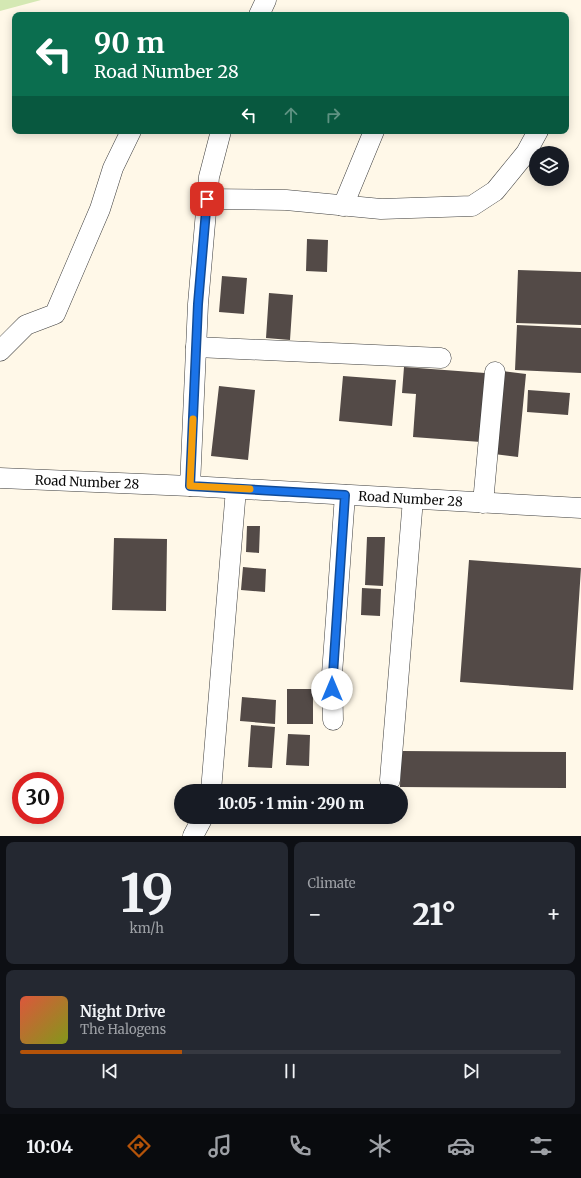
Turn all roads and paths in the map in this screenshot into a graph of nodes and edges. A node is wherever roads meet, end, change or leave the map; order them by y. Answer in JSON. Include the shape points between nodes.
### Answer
{"nodes":[{"id":1,"x":266,"y":0,"type":"edge"},
{"id":2,"x":261,"y":12,"type":"edge"},
{"id":3,"x":130,"y":134,"type":"edge"},
{"id":4,"x":220,"y":134,"type":"edge"},
{"id":5,"x":373,"y":134,"type":"edge"},
{"id":6,"x":536,"y":134,"type":"edge"},
{"id":7,"x":207,"y":199,"type":"junction"},
{"id":8,"x":343,"y":206,"type":"junction"},
{"id":9,"x":196,"y":347,"type":"junction"},
{"id":10,"x":0,"y":351,"type":"edge"},
{"id":11,"x":441,"y":358,"type":"dead end"},
{"id":12,"x":495,"y":372,"type":"dead end"},
{"id":13,"x":0,"y":478,"type":"edge"},
{"id":14,"x":190,"y":486,"type":"junction"},
{"id":15,"x":236,"y":489,"type":"junction"},
{"id":16,"x":345,"y":495,"type":"junction"},
{"id":17,"x":413,"y":499,"type":"junction"},
{"id":18,"x":483,"y":503,"type":"junction"},
{"id":19,"x":581,"y":508,"type":"edge"},
{"id":20,"x":333,"y":720,"type":"dead end"},
{"id":21,"x":390,"y":780,"type":"dead end"},
{"id":22,"x":212,"y":784,"type":"edge"},
{"id":23,"x":199,"y":824,"type":"edge"},
{"id":24,"x":193,"y":836,"type":"edge"}],
"edges":[{"from":1,"to":2,"type":"street"},
{"from":3,"to":10,"type":"street","via":[[113,168],[100,209],[55,314],[26,325]]},
{"from":4,"to":7,"type":"street","via":[[209,177]]},
{"from":5,"to":8,"type":"street"},
{"from":6,"to":8,"type":"street","via":[[526,153],[495,191],[472,206],[381,209]]},
{"from":7,"to":8,"type":"street","via":[[286,200]]},
{"from":7,"to":9,"type":"street"},
{"from":9,"to":11,"type":"street"},
{"from":9,"to":14,"type":"street"},
{"from":12,"to":18,"type":"street"},
{"from":13,"to":14,"type":"street","name":"Road Number 28"},
{"from":14,"to":15,"type":"street","name":"Road Number 28"},
{"from":15,"to":16,"type":"street","name":"Road Number 28"},
{"from":15,"to":22,"type":"street"},
{"from":16,"to":17,"type":"street","name":"Road Number 28"},
{"from":16,"to":20,"type":"street","via":[[332,674]]},
{"from":17,"to":18,"type":"street","name":"Road Number 28"},
{"from":17,"to":21,"type":"street"},
{"from":18,"to":19,"type":"street","name":"Road Number 28"},
{"from":23,"to":24,"type":"street"}]}
